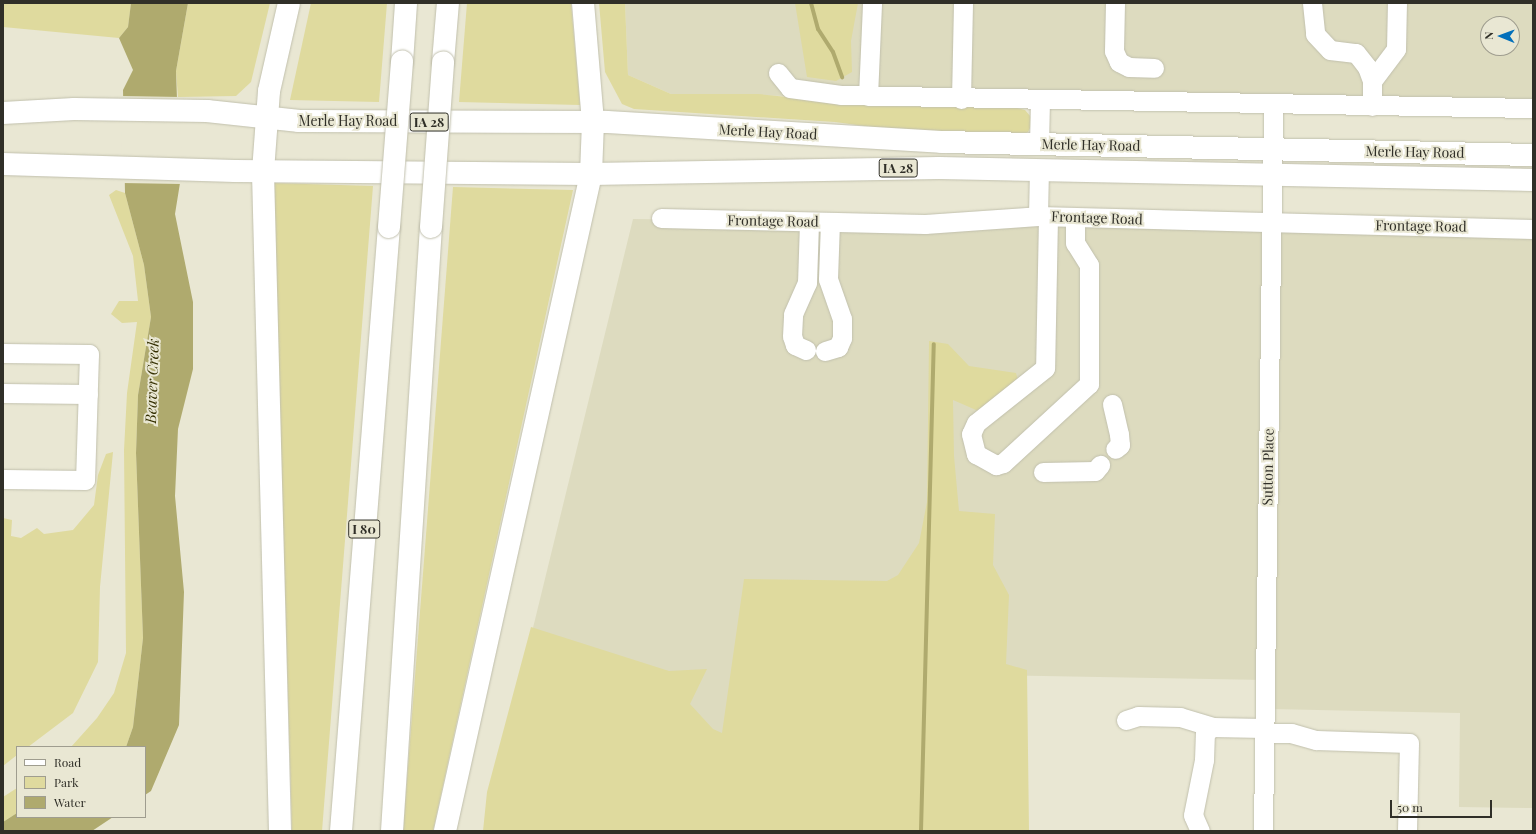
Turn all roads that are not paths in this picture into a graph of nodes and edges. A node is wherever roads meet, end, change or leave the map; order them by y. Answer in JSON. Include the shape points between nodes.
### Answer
{"nodes":[{"id":1,"x":289,"y":3,"type":"edge"},
{"id":2,"x":406,"y":3,"type":"edge"},
{"id":3,"x":448,"y":3,"type":"edge"},
{"id":4,"x":583,"y":3,"type":"edge"},
{"id":5,"x":872,"y":3,"type":"edge"},
{"id":6,"x":963,"y":3,"type":"edge"},
{"id":7,"x":1115,"y":3,"type":"edge"},
{"id":8,"x":1312,"y":3,"type":"edge"},
{"id":9,"x":1397,"y":3,"type":"edge"},
{"id":10,"x":1154,"y":68,"type":"dead end"},
{"id":11,"x":778,"y":73,"type":"dead end"},
{"id":12,"x":1372,"y":81,"type":"junction"},
{"id":13,"x":868,"y":96,"type":"junction"},
{"id":14,"x":961,"y":99,"type":"junction"},
{"id":15,"x":1040,"y":100,"type":"junction"},
{"id":16,"x":1273,"y":104,"type":"junction"},
{"id":17,"x":1372,"y":106,"type":"junction"},
{"id":18,"x":1533,"y":108,"type":"edge"},
{"id":19,"x":3,"y":113,"type":"edge"},
{"id":20,"x":266,"y":117,"type":"junction"},
{"id":21,"x":592,"y":122,"type":"junction"},
{"id":22,"x":1039,"y":144,"type":"junction"},
{"id":23,"x":1273,"y":149,"type":"junction"},
{"id":24,"x":1533,"y":155,"type":"edge"},
{"id":25,"x":3,"y":164,"type":"edge"},
{"id":26,"x":1039,"y":170,"type":"junction"},
{"id":27,"x":263,"y":171,"type":"junction"},
{"id":28,"x":591,"y":174,"type":"junction"},
{"id":29,"x":1272,"y":174,"type":"junction"},
{"id":30,"x":1533,"y":180,"type":"edge"},
{"id":31,"x":1043,"y":217,"type":"junction"},
{"id":32,"x":661,"y":218,"type":"dead end"},
{"id":33,"x":1075,"y":218,"type":"junction"},
{"id":34,"x":809,"y":222,"type":"junction"},
{"id":35,"x":830,"y":222,"type":"junction"},
{"id":36,"x":1272,"y":223,"type":"junction"},
{"id":37,"x":1533,"y":229,"type":"edge"},
{"id":38,"x":806,"y":350,"type":"dead end"},
{"id":39,"x":825,"y":351,"type":"dead end"},
{"id":40,"x":3,"y":354,"type":"edge"},
{"id":41,"x":3,"y":393,"type":"edge"},
{"id":42,"x":88,"y":394,"type":"junction"},
{"id":43,"x":1112,"y":404,"type":"dead end"},
{"id":44,"x":1115,"y":450,"type":"dead end"},
{"id":45,"x":1100,"y":465,"type":"dead end"},
{"id":46,"x":1043,"y":472,"type":"dead end"},
{"id":47,"x":3,"y":479,"type":"edge"},
{"id":48,"x":1126,"y":720,"type":"dead end"},
{"id":49,"x":1212,"y":727,"type":"junction"},
{"id":50,"x":1264,"y":731,"type":"junction"},
{"id":51,"x":280,"y":831,"type":"edge"},
{"id":52,"x":341,"y":831,"type":"edge"},
{"id":53,"x":392,"y":831,"type":"edge"},
{"id":54,"x":446,"y":831,"type":"edge"},
{"id":55,"x":1200,"y":831,"type":"edge"},
{"id":56,"x":1263,"y":831,"type":"edge"},
{"id":57,"x":1408,"y":831,"type":"edge"}],
"edges":[{"from":1,"to":20,"type":"main road"},
{"from":2,"to":52,"type":"main road","number":"I 80","bridge":true},
{"from":3,"to":53,"type":"main road","bridge":true},
{"from":4,"to":21,"type":"main road"},
{"from":5,"to":13,"type":"street"},
{"from":6,"to":14,"type":"street"},
{"from":7,"to":10,"type":"street","via":[[1114,51],[1119,62],[1129,67]]},
{"from":8,"to":12,"type":"street","via":[[1315,34],[1330,50],[1356,53]]},
{"from":9,"to":12,"type":"street","via":[[1396,50]]},
{"from":11,"to":13,"type":"street","via":[[790,88],[804,93]]},
{"from":12,"to":17,"type":"street"},
{"from":13,"to":14,"type":"street"},
{"from":14,"to":15,"type":"street"},
{"from":15,"to":16,"type":"street"},
{"from":15,"to":22,"type":"street"},
{"from":16,"to":17,"type":"street"},
{"from":16,"to":23,"type":"street","name":"Sutton Place"},
{"from":17,"to":18,"type":"street"},
{"from":19,"to":20,"type":"main road","name":"Merle Hay Road","via":[[74,109],[207,111]]},
{"from":20,"to":21,"type":"main road","name":"Merle Hay Road","number":"IA 28","via":[[299,121]]},
{"from":20,"to":27,"type":"main road"},
{"from":21,"to":22,"type":"main road","name":"Merle Hay Road","number":"IA 28","via":[[942,142]]},
{"from":21,"to":28,"type":"main road"},
{"from":22,"to":23,"type":"main road","name":"Merle Hay Road","number":"IA 28"},
{"from":23,"to":24,"type":"main road","name":"Merle Hay Road","number":"IA 28"},
{"from":23,"to":29,"type":"street","name":"Sutton Place"},
{"from":25,"to":27,"type":"main road","name":"Merle Hay Road","via":[[74,168]]},
{"from":26,"to":28,"type":"main road","name":"Merle Hay Road","number":"IA 28","via":[[939,168]]},
{"from":26,"to":29,"type":"main road","name":"Merle Hay Road","number":"IA 28"},
{"from":26,"to":31,"type":"street"},
{"from":27,"to":28,"type":"main road","name":"Merle Hay Road","number":"IA 28"},
{"from":27,"to":51,"type":"main road"},
{"from":28,"to":54,"type":"main road"},
{"from":29,"to":30,"type":"main road","name":"Merle Hay Road","number":"IA 28"},
{"from":29,"to":36,"type":"street","name":"Sutton Place"},
{"from":31,"to":33,"type":"street","name":"Frontage Road"},
{"from":31,"to":33,"type":"street","via":[[1045,368],[976,422],[971,434],[976,454],[996,465],[1003,463],[1089,384],[1089,265],[1075,243]]},
{"from":31,"to":35,"type":"street","name":"Frontage Road","via":[[925,224]]},
{"from":32,"to":34,"type":"street","name":"Frontage Road"},
{"from":33,"to":36,"type":"street","name":"Frontage Road"},
{"from":34,"to":35,"type":"street","name":"Frontage Road"},
{"from":34,"to":38,"type":"street","via":[[807,283],[793,314],[792,341]]},
{"from":35,"to":39,"type":"street","via":[[828,279],[842,319],[842,338],[838,347]]},
{"from":36,"to":37,"type":"street","name":"Frontage Road"},
{"from":36,"to":50,"type":"street","name":"Sutton Place"},
{"from":40,"to":42,"type":"street","via":[[89,354]]},
{"from":41,"to":42,"type":"street"},
{"from":42,"to":47,"type":"street","via":[[85,480]]},
{"from":43,"to":44,"type":"street","via":[[1120,445]]},
{"from":45,"to":46,"type":"street","via":[[1095,471]]},
{"from":48,"to":49,"type":"street","via":[[1138,716],[1180,717]]},
{"from":49,"to":50,"type":"street"},
{"from":49,"to":55,"type":"street","via":[[1205,733],[1204,760],[1194,802],[1193,815]]},
{"from":50,"to":56,"type":"street","name":"Sutton Place"},
{"from":50,"to":57,"type":"street","via":[[1292,733],[1316,740],[1409,742]]}]}
